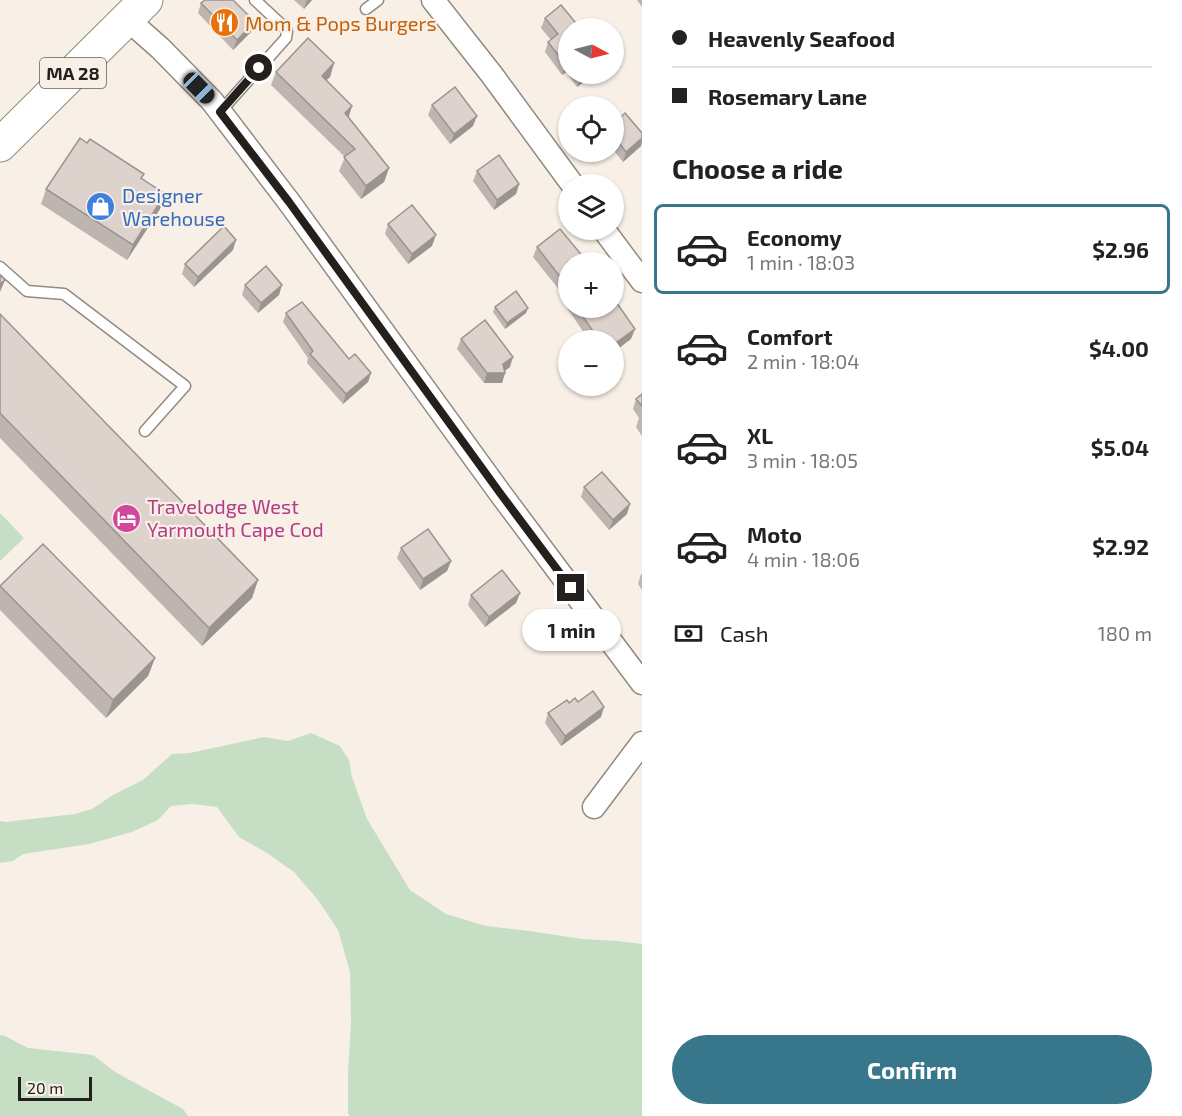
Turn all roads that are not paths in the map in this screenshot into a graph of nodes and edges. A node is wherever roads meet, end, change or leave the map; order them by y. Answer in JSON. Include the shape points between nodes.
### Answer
{"nodes":[{"id":1,"x":255,"y":0,"type":"edge"},
{"id":2,"x":378,"y":0,"type":"edge"},
{"id":3,"x":433,"y":0,"type":"edge"},
{"id":4,"x":366,"y":9,"type":"dead end"},
{"id":5,"x":136,"y":10,"type":"edge"},
{"id":6,"x":220,"y":112,"type":"junction"},
{"id":7,"x":0,"y":146,"type":"edge"},
{"id":8,"x":565,"y":174,"type":"edge"},
{"id":9,"x":611,"y":240,"type":"edge"},
{"id":10,"x":0,"y":267,"type":"edge"},
{"id":11,"x":642,"y":281,"type":"edge"},
{"id":12,"x":145,"y":430,"type":"dead end"},
{"id":13,"x":642,"y":683,"type":"edge"},
{"id":14,"x":642,"y":743,"type":"edge"},
{"id":15,"x":594,"y":807,"type":"dead end"}],
"edges":[{"from":1,"to":6,"type":"lane","via":[[285,28],[286,38]]},
{"from":2,"to":4,"type":"lane"},
{"from":3,"to":8,"type":"street"},
{"from":5,"to":6,"type":"street","via":[[160,48]]},
{"from":5,"to":7,"type":"main road","number":"MA 28"},
{"from":6,"to":13,"type":"street"},
{"from":9,"to":11,"type":"street"},
{"from":10,"to":12,"type":"lane","via":[[27,291],[64,294],[185,386]]},
{"from":14,"to":15,"type":"street"}]}
